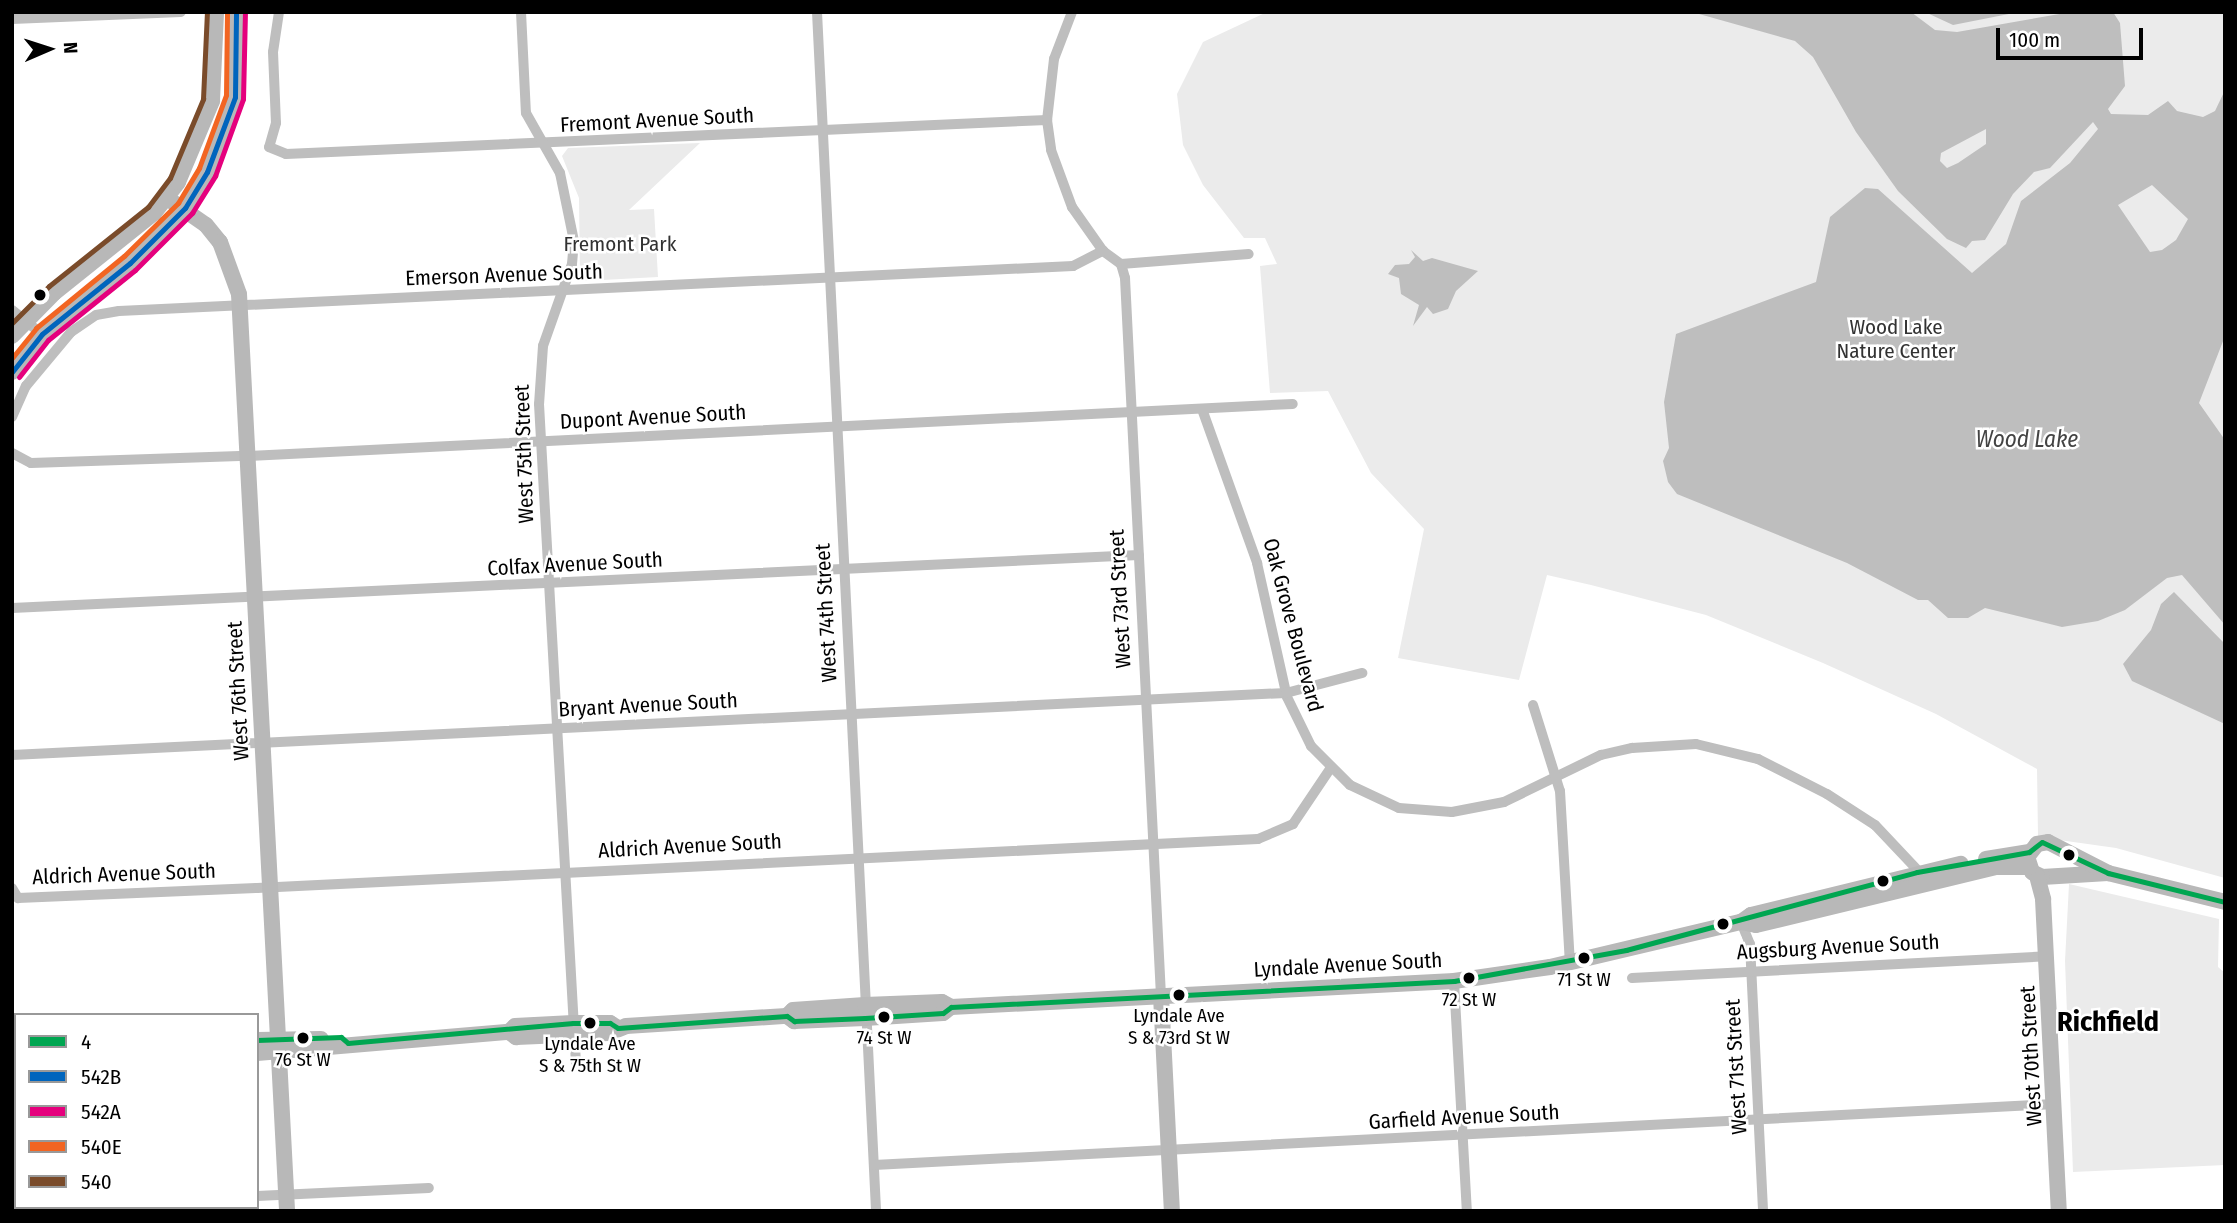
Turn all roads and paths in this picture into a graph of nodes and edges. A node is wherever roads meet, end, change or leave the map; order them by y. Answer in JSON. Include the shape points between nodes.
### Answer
{"nodes":[{"id":1,"x":181,"y":12,"type":"edge"},
{"id":2,"x":216,"y":12,"type":"edge"},
{"id":3,"x":236,"y":12,"type":"edge"},
{"id":4,"x":279,"y":12,"type":"edge"},
{"id":5,"x":521,"y":12,"type":"edge"},
{"id":6,"x":817,"y":12,"type":"edge"},
{"id":7,"x":1072,"y":12,"type":"edge"},
{"id":8,"x":12,"y":19,"type":"edge"},
{"id":9,"x":1047,"y":120,"type":"junction"},
{"id":10,"x":821,"y":132,"type":"junction"},
{"id":11,"x":542,"y":145,"type":"junction"},
{"id":12,"x":167,"y":198,"type":"junction"},
{"id":13,"x":185,"y":208,"type":"junction"},
{"id":14,"x":1103,"y":251,"type":"junction"},
{"id":15,"x":1250,"y":254,"type":"dead end"},
{"id":16,"x":1121,"y":264,"type":"junction"},
{"id":17,"x":829,"y":279,"type":"junction"},
{"id":18,"x":561,"y":292,"type":"junction"},
{"id":19,"x":240,"y":306,"type":"junction"},
{"id":20,"x":12,"y":310,"type":"edge"},
{"id":21,"x":24,"y":321,"type":"junction"},
{"id":22,"x":42,"y":334,"type":"junction"},
{"id":23,"x":12,"y":336,"type":"edge"},
{"id":24,"x":12,"y":372,"type":"edge"},
{"id":25,"x":1293,"y":404,"type":"dead end"},
{"id":26,"x":1202,"y":409,"type":"junction"},
{"id":27,"x":1132,"y":412,"type":"junction"},
{"id":28,"x":12,"y":417,"type":"edge"},
{"id":29,"x":836,"y":427,"type":"junction"},
{"id":30,"x":541,"y":442,"type":"junction"},
{"id":31,"x":14,"y":456,"type":"edge"},
{"id":32,"x":247,"y":456,"type":"junction"},
{"id":33,"x":1139,"y":555,"type":"junction"},
{"id":34,"x":843,"y":570,"type":"junction"},
{"id":35,"x":549,"y":585,"type":"junction"},
{"id":36,"x":254,"y":599,"type":"junction"},
{"id":37,"x":12,"y":608,"type":"edge"},
{"id":38,"x":1362,"y":673,"type":"dead end"},
{"id":39,"x":1286,"y":693,"type":"junction"},
{"id":40,"x":1146,"y":700,"type":"junction"},
{"id":41,"x":1533,"y":705,"type":"dead end"},
{"id":42,"x":851,"y":713,"type":"junction"},
{"id":43,"x":557,"y":729,"type":"junction"},
{"id":44,"x":262,"y":744,"type":"junction"},
{"id":45,"x":12,"y":755,"type":"edge"},
{"id":46,"x":1330,"y":769,"type":"junction"},
{"id":47,"x":1554,"y":777,"type":"junction"},
{"id":48,"x":1153,"y":844,"type":"junction"},
{"id":49,"x":2061,"y":852,"type":"junction"},
{"id":50,"x":858,"y":857,"type":"junction"},
{"id":51,"x":2040,"y":869,"type":"junction"},
{"id":52,"x":565,"y":872,"type":"junction"},
{"id":53,"x":1917,"y":872,"type":"junction"},
{"id":54,"x":2108,"y":873,"type":"junction"},
{"id":55,"x":1931,"y":881,"type":"junction"},
{"id":56,"x":269,"y":888,"type":"junction"},
{"id":57,"x":15,"y":893,"type":"edge"},
{"id":58,"x":2225,"y":902,"type":"edge"},
{"id":59,"x":1741,"y":922,"type":"junction"},
{"id":60,"x":2046,"y":956,"type":"junction"},
{"id":61,"x":1570,"y":963,"type":"junction"},
{"id":62,"x":1751,"y":970,"type":"junction"},
{"id":63,"x":1632,"y":978,"type":"dead end"},
{"id":64,"x":1454,"y":981,"type":"junction"},
{"id":65,"x":1161,"y":996,"type":"junction"},
{"id":66,"x":865,"y":1012,"type":"junction"},
{"id":67,"x":574,"y":1029,"type":"junction"},
{"id":68,"x":259,"y":1041,"type":"edge"},
{"id":69,"x":279,"y":1047,"type":"junction"},
{"id":70,"x":259,"y":1053,"type":"edge"},
{"id":71,"x":576,"y":1065,"type":"dead end"},
{"id":72,"x":2055,"y":1104,"type":"junction"},
{"id":73,"x":1758,"y":1122,"type":"junction"},
{"id":74,"x":1463,"y":1136,"type":"junction"},
{"id":75,"x":1169,"y":1150,"type":"junction"},
{"id":76,"x":874,"y":1165,"type":"junction"},
{"id":77,"x":429,"y":1188,"type":"dead end"},
{"id":78,"x":259,"y":1196,"type":"edge"},
{"id":79,"x":287,"y":1203,"type":"edge"},
{"id":80,"x":876,"y":1211,"type":"edge"},
{"id":81,"x":1172,"y":1211,"type":"edge"},
{"id":82,"x":1467,"y":1211,"type":"edge"},
{"id":83,"x":1763,"y":1211,"type":"edge"},
{"id":84,"x":2059,"y":1211,"type":"edge"}],
"edges":[{"from":1,"to":8,"type":"street"},
{"from":2,"to":12,"type":"street","via":[[212,101],[204,130]]},
{"from":3,"to":13,"type":"street","via":[[236,97],[223,136]]},
{"from":4,"to":11,"type":"street","name":"Fremont Avenue South","via":[[272,52],[276,123],[269,147],[286,154]]},
{"from":5,"to":11,"type":"street","name":"West 75th Street","via":[[526,113]]},
{"from":6,"to":10,"type":"street","name":"West 74th Street"},
{"from":7,"to":9,"type":"street","via":[[1054,59]]},
{"from":9,"to":10,"type":"street","name":"Fremont Avenue South"},
{"from":9,"to":14,"type":"street","via":[[1060,179],[1072,207]]},
{"from":10,"to":11,"type":"street","name":"Fremont Avenue South"},
{"from":10,"to":17,"type":"street","name":"West 74th Street"},
{"from":11,"to":18,"type":"street","name":"West 75th Street","via":[[560,173],[572,218],[572,264]]},
{"from":12,"to":13,"type":"street","name":"West 76th Street"},
{"from":12,"to":21,"type":"street","via":[[139,227]]},
{"from":13,"to":19,"type":"street","name":"West 76th Street","via":[[225,250]]},
{"from":13,"to":22,"type":"street","via":[[130,263]]},
{"from":14,"to":16,"type":"street"},
{"from":14,"to":17,"type":"street","name":"Emerson Avenue South","via":[[1073,266]]},
{"from":15,"to":16,"type":"street"},
{"from":16,"to":27,"type":"street","name":"West 73rd Street"},
{"from":17,"to":18,"type":"street","name":"Emerson Avenue South"},
{"from":17,"to":29,"type":"street","name":"West 74th Street"},
{"from":18,"to":19,"type":"street","name":"Emerson Avenue South"},
{"from":18,"to":30,"type":"street","name":"West 75th Street","via":[[543,346]]},
{"from":19,"to":28,"type":"street","name":"Emerson Avenue South","via":[[96,315],[71,332],[21,393]]},
{"from":19,"to":32,"type":"street","name":"West 76th Street"},
{"from":20,"to":21,"type":"street"},
{"from":21,"to":22,"type":"street"},
{"from":21,"to":23,"type":"street"},
{"from":22,"to":24,"type":"street"},
{"from":25,"to":26,"type":"street","name":"Dupont Avenue South"},
{"from":26,"to":27,"type":"street","name":"Dupont Avenue South"},
{"from":26,"to":39,"type":"street","name":"Oak Grove Boulevard","via":[[1257,563]]},
{"from":27,"to":29,"type":"street","name":"Dupont Avenue South"},
{"from":27,"to":33,"type":"street","name":"West 73rd Street"},
{"from":29,"to":30,"type":"street","name":"Dupont Avenue South"},
{"from":29,"to":34,"type":"street","name":"West 74th Street"},
{"from":30,"to":32,"type":"street","name":"Dupont Avenue South"},
{"from":30,"to":35,"type":"street","name":"West 75th Street"},
{"from":31,"to":32,"type":"street","name":"Dupont Avenue South","via":[[31,463]]},
{"from":32,"to":36,"type":"street","name":"West 76th Street"},
{"from":33,"to":34,"type":"street","name":"Colfax Avenue South"},
{"from":33,"to":40,"type":"street","name":"West 73rd Street"},
{"from":34,"to":35,"type":"street","name":"Colfax Avenue South"},
{"from":34,"to":42,"type":"street","name":"West 74th Street"},
{"from":35,"to":36,"type":"street","name":"Colfax Avenue South"},
{"from":35,"to":43,"type":"street","name":"West 75th Street"},
{"from":36,"to":37,"type":"street","name":"Colfax Avenue South"},
{"from":36,"to":44,"type":"street","name":"West 76th Street"},
{"from":38,"to":39,"type":"street","name":"Bryant Avenue South"},
{"from":39,"to":40,"type":"street","name":"Bryant Avenue South"},
{"from":39,"to":46,"type":"street","name":"Oak Grove Boulevard","via":[[1297,722]]},
{"from":40,"to":42,"type":"street","name":"Bryant Avenue South"},
{"from":40,"to":48,"type":"street","name":"West 73rd Street"},
{"from":41,"to":47,"type":"street"},
{"from":42,"to":43,"type":"street","name":"Bryant Avenue South"},
{"from":42,"to":50,"type":"street","name":"West 74th Street"},
{"from":43,"to":44,"type":"street","name":"Bryant Avenue South"},
{"from":43,"to":52,"type":"street","name":"West 75th Street"},
{"from":44,"to":45,"type":"street","name":"Bryant Avenue South"},
{"from":44,"to":56,"type":"street","name":"West 76th Street"},
{"from":46,"to":47,"type":"street","name":"Oak Grove Boulevard","via":[[1374,799],[1426,812],[1491,806]]},
{"from":46,"to":48,"type":"street","name":"Aldrich Avenue South","via":[[1283,832],[1258,839]]},
{"from":47,"to":53,"type":"street","name":"Oak Grove Boulevard","via":[[1601,755],[1632,748],[1696,744],[1728,750],[1787,772],[1851,808],[1896,844]]},
{"from":47,"to":61,"type":"street","via":[[1560,791]]},
{"from":48,"to":50,"type":"street","name":"Aldrich Avenue South"},
{"from":48,"to":65,"type":"street","name":"West 73rd Street"},
{"from":49,"to":51,"type":"street","via":[[2062,864]]},
{"from":49,"to":51,"type":"street","name":"Lyndale Avenue South","via":[[2042,842]]},
{"from":49,"to":54,"type":"street","name":"Lyndale Avenue South"},
{"from":50,"to":52,"type":"street","name":"Aldrich Avenue South"},
{"from":50,"to":66,"type":"street","name":"West 74th Street"},
{"from":51,"to":53,"type":"street","name":"Lyndale Avenue South"},
{"from":51,"to":54,"type":"street","name":"Lyndale Avenue South"},
{"from":51,"to":55,"type":"street","name":"Lyndale Avenue South","via":[[1997,867]]},
{"from":51,"to":60,"type":"street","name":"West 70th Street"},
{"from":52,"to":56,"type":"street","name":"Aldrich Avenue South"},
{"from":52,"to":67,"type":"street","name":"West 75th Street"},
{"from":53,"to":55,"type":"street","name":"Oak Grove Boulevard"},
{"from":53,"to":59,"type":"street","name":"Lyndale Avenue South","via":[[1751,915]]},
{"from":54,"to":58,"type":"street","name":"Lyndale Avenue South"},
{"from":55,"to":59,"type":"street","name":"Lyndale Avenue South","via":[[1756,925]]},
{"from":56,"to":57,"type":"street","name":"Aldrich Avenue South"},
{"from":56,"to":69,"type":"street","name":"West 76th Street"},
{"from":59,"to":61,"type":"street","name":"Lyndale Avenue South"},
{"from":59,"to":62,"type":"street","name":"West 71st Street","via":[[1750,944]]},
{"from":60,"to":62,"type":"street","name":"Augsburg Avenue South"},
{"from":60,"to":72,"type":"street","name":"West 70th Street"},
{"from":61,"to":64,"type":"street","name":"Lyndale Avenue South"},
{"from":62,"to":63,"type":"street","name":"Augsburg Avenue South"},
{"from":62,"to":73,"type":"street","name":"West 71st Street"},
{"from":64,"to":65,"type":"street","name":"Lyndale Avenue South"},
{"from":64,"to":74,"type":"street"},
{"from":65,"to":66,"type":"street","name":"Lyndale Avenue South","via":[[951,1007],[943,1013]]},
{"from":65,"to":75,"type":"street","name":"West 73rd Street"},
{"from":66,"to":67,"type":"street","name":"Lyndale Avenue South","via":[[793,1010],[788,1016],[618,1028],[610,1023]]},
{"from":66,"to":76,"type":"street","name":"West 74th Street"},
{"from":67,"to":69,"type":"street","name":"Lyndale Avenue South","via":[[516,1037],[509,1032],[348,1043],[341,1048]]},
{"from":67,"to":71,"type":"street","name":"West 75th Street"},
{"from":68,"to":69,"type":"street","name":"Lyndale Avenue South"},
{"from":69,"to":70,"type":"street","name":"Lyndale Avenue South"},
{"from":69,"to":79,"type":"street","name":"West 76th Street"},
{"from":72,"to":73,"type":"street","name":"Garfield Avenue South"},
{"from":72,"to":84,"type":"street","name":"West 70th Street"},
{"from":73,"to":74,"type":"street","name":"Garfield Avenue South"},
{"from":73,"to":83,"type":"street","name":"West 71st Street"},
{"from":74,"to":75,"type":"street","name":"Garfield Avenue South"},
{"from":74,"to":82,"type":"street"},
{"from":75,"to":76,"type":"street","name":"Garfield Avenue South"},
{"from":75,"to":81,"type":"street","name":"West 73rd Street"},
{"from":76,"to":80,"type":"street","name":"West 74th Street"},
{"from":77,"to":79,"type":"street"},
{"from":78,"to":79,"type":"street"}]}
